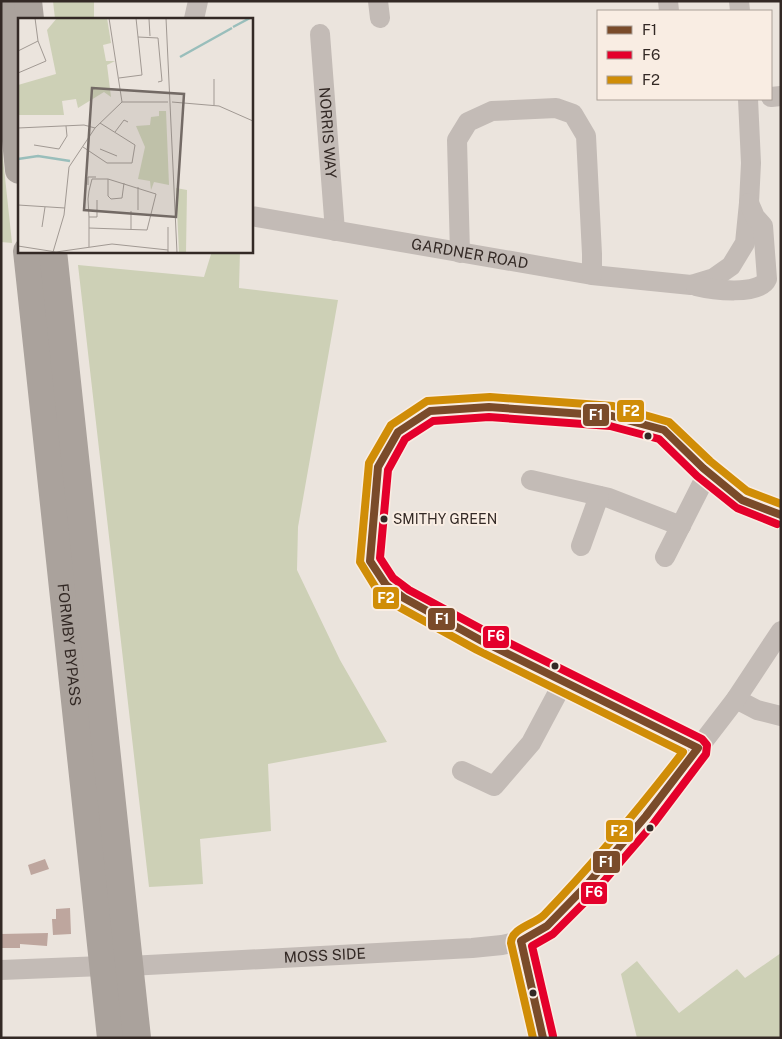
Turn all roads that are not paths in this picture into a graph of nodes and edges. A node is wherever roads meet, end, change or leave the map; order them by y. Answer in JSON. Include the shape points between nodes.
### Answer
{"nodes":[{"id":1,"x":2,"y":1,"type":"edge"},
{"id":2,"x":28,"y":1,"type":"edge"},
{"id":3,"x":198,"y":1,"type":"edge"},
{"id":4,"x":30,"y":18,"type":"edge"},
{"id":5,"x":194,"y":18,"type":"edge"},
{"id":6,"x":320,"y":34,"type":"dead end"},
{"id":7,"x":749,"y":100,"type":"edge"},
{"id":8,"x":18,"y":160,"type":"edge"},
{"id":9,"x":749,"y":203,"type":"junction"},
{"id":10,"x":252,"y":216,"type":"edge"},
{"id":11,"x":335,"y":231,"type":"junction"},
{"id":12,"x":27,"y":252,"type":"edge"},
{"id":13,"x":53,"y":252,"type":"edge"},
{"id":14,"x":460,"y":253,"type":"junction"},
{"id":15,"x":592,"y":276,"type":"junction"},
{"id":16,"x":690,"y":285,"type":"junction"},
{"id":17,"x":708,"y":472,"type":"junction"},
{"id":18,"x":531,"y":480,"type":"dead end"},
{"id":19,"x":600,"y":496,"type":"junction"},
{"id":20,"x":781,"y":515,"type":"edge"},
{"id":21,"x":681,"y":526,"type":"junction"},
{"id":22,"x":581,"y":546,"type":"dead end"},
{"id":23,"x":665,"y":557,"type":"dead end"},
{"id":24,"x":781,"y":631,"type":"edge"},
{"id":25,"x":564,"y":681,"type":"junction"},
{"id":26,"x":736,"y":699,"type":"junction"},
{"id":27,"x":781,"y":716,"type":"edge"},
{"id":28,"x":698,"y":748,"type":"junction"},
{"id":29,"x":462,"y":771,"type":"dead end"},
{"id":30,"x":521,"y":941,"type":"junction"},
{"id":31,"x":116,"y":966,"type":"junction"},
{"id":32,"x":1,"y":970,"type":"edge"},
{"id":33,"x":111,"y":1038,"type":"edge"},
{"id":34,"x":137,"y":1038,"type":"edge"},
{"id":35,"x":543,"y":1038,"type":"edge"}],
"edges":[{"from":1,"to":8,"type":"highway"},
{"from":2,"to":4,"type":"highway"},
{"from":3,"to":5,"type":"street"},
{"from":6,"to":11,"type":"street","name":"NORRIS WAY"},
{"from":7,"to":9,"type":"street","name":"GARDNER ROAD"},
{"from":9,"to":16,"type":"street","name":"GARDNER ROAD","via":[[745,243],[731,266],[714,278]]},
{"from":9,"to":16,"type":"street","name":"GARDNER ROAD","via":[[763,226],[765,283],[760,287],[728,290]]},
{"from":10,"to":11,"type":"street","name":"GARDNER ROAD"},
{"from":11,"to":14,"type":"street","name":"GARDNER ROAD"},
{"from":12,"to":31,"type":"highway","name":"FORMBY BYPASS"},
{"from":13,"to":31,"type":"highway","name":"FORMBY BYPASS"},
{"from":14,"to":15,"type":"street","name":"GARDNER ROAD"},
{"from":14,"to":15,"type":"street","via":[[457,140],[468,122],[492,111],[556,108],[574,114],[586,136]]},
{"from":15,"to":16,"type":"street","name":"GARDNER ROAD"},
{"from":17,"to":20,"type":"street","via":[[742,500]]},
{"from":17,"to":21,"type":"street"},
{"from":17,"to":25,"type":"street","via":[[664,430],[612,416],[489,407],[430,411],[398,432],[378,467],[370,561],[386,585],[482,641]]},
{"from":18,"to":19,"type":"street"},
{"from":19,"to":21,"type":"street"},
{"from":19,"to":22,"type":"street"},
{"from":21,"to":23,"type":"street"},
{"from":24,"to":26,"type":"street","name":"MOSS SIDE"},
{"from":25,"to":28,"type":"street"},
{"from":25,"to":29,"type":"street","via":[[531,743],[494,786]]},
{"from":26,"to":27,"type":"street","via":[[757,710]]},
{"from":26,"to":28,"type":"street","name":"MOSS SIDE"},
{"from":28,"to":30,"type":"street","name":"MOSS SIDE","via":[[646,816],[584,888],[547,926]]},
{"from":30,"to":31,"type":"street","name":"MOSS SIDE","via":[[472,948]]},
{"from":30,"to":35,"type":"street"},
{"from":31,"to":32,"type":"street","name":"MOSS SIDE"},
{"from":31,"to":33,"type":"highway","name":"FORMBY BYPASS"},
{"from":31,"to":34,"type":"highway","name":"FORMBY BYPASS"}]}
